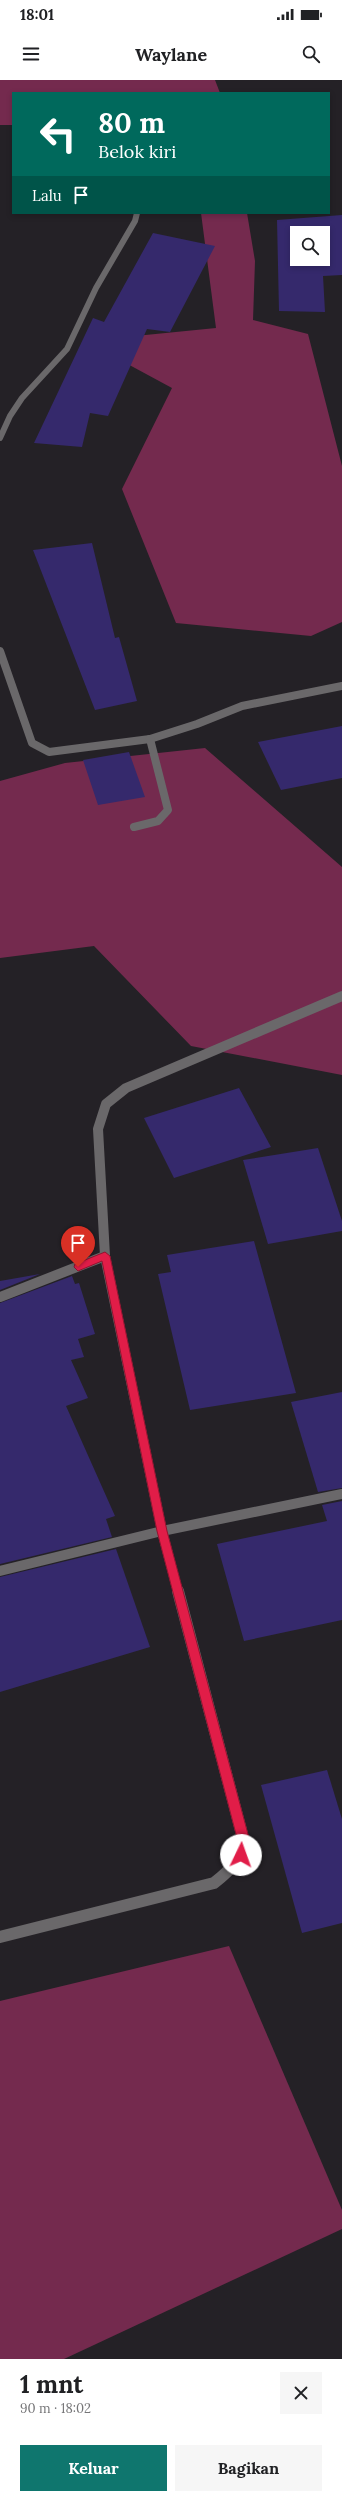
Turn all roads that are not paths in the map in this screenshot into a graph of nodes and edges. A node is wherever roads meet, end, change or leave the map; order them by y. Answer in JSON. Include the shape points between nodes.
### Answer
{"nodes":[{"id":1,"x":137,"y":214,"type":"edge"},
{"id":2,"x":0,"y":438,"type":"edge"},
{"id":3,"x":0,"y":651,"type":"edge"},
{"id":4,"x":342,"y":686,"type":"edge"},
{"id":5,"x":150,"y":739,"type":"junction"},
{"id":6,"x":134,"y":827,"type":"dead end"},
{"id":7,"x":342,"y":996,"type":"edge"},
{"id":8,"x":105,"y":1256,"type":"junction"},
{"id":9,"x":0,"y":1297,"type":"edge"},
{"id":10,"x":342,"y":1494,"type":"edge"},
{"id":11,"x":162,"y":1531,"type":"junction"},
{"id":12,"x":0,"y":1571,"type":"edge"},
{"id":13,"x":0,"y":1937,"type":"edge"}],
"edges":[{"from":1,"to":2,"type":"street","via":[[96,288],[67,349],[22,398]]},
{"from":3,"to":5,"type":"street","via":[[35,747],[49,752]]},
{"from":4,"to":5,"type":"street","via":[[242,706]]},
{"from":5,"to":6,"type":"street","via":[[168,810],[164,818]]},
{"from":7,"to":8,"type":"street","via":[[157,1073],[126,1088],[106,1104],[98,1129]]},
{"from":8,"to":9,"type":"street"},
{"from":8,"to":11,"type":"street"},
{"from":10,"to":11,"type":"street"},
{"from":11,"to":12,"type":"street"},
{"from":11,"to":13,"type":"street","via":[[243,1838],[241,1855],[232,1871],[214,1883]]}]}
